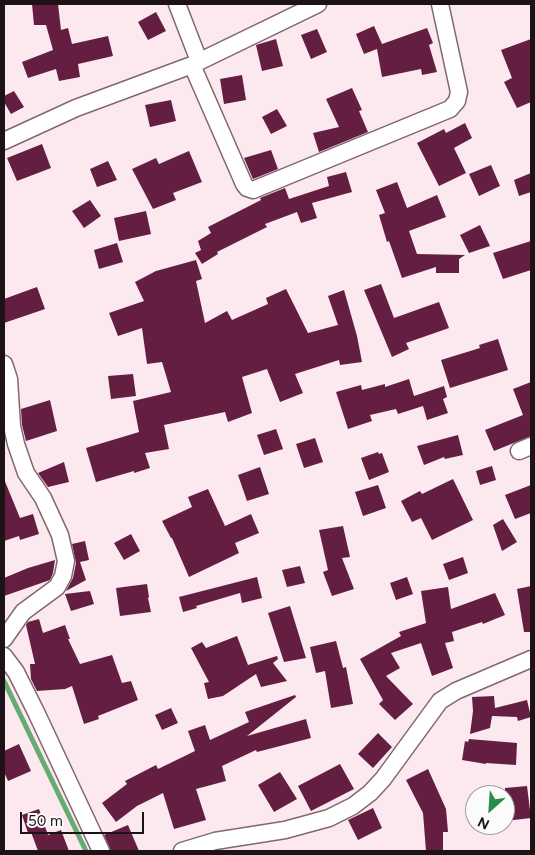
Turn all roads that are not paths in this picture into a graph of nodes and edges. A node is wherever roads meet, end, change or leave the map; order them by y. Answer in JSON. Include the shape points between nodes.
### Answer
{"nodes":[{"id":1,"x":177,"y":4,"type":"edge"},
{"id":2,"x":318,"y":4,"type":"edge"},
{"id":3,"x":440,"y":4,"type":"edge"},
{"id":4,"x":195,"y":63,"type":"junction"},
{"id":5,"x":4,"y":142,"type":"edge"},
{"id":6,"x":4,"y":364,"type":"edge"},
{"id":7,"x":4,"y":640,"type":"edge"},
{"id":8,"x":4,"y":656,"type":"edge"},
{"id":9,"x":531,"y":659,"type":"edge"},
{"id":10,"x":100,"y":851,"type":"edge"},
{"id":11,"x":182,"y":851,"type":"edge"}],
"edges":[{"from":1,"to":4,"type":"street"},
{"from":2,"to":4,"type":"street"},
{"from":3,"to":4,"type":"street","via":[[459,92],[450,109],[253,190],[244,184]]},
{"from":4,"to":5,"type":"street","via":[[76,108]]},
{"from":6,"to":7,"type":"street","via":[[9,378],[16,444],[26,473],[43,498],[60,535],[66,560],[57,587],[23,612]]},
{"from":8,"to":10,"type":"street","via":[[36,712]]},
{"from":9,"to":11,"type":"street","via":[[456,691],[440,702],[383,779],[354,806],[329,818],[285,830],[215,841]]}]}
